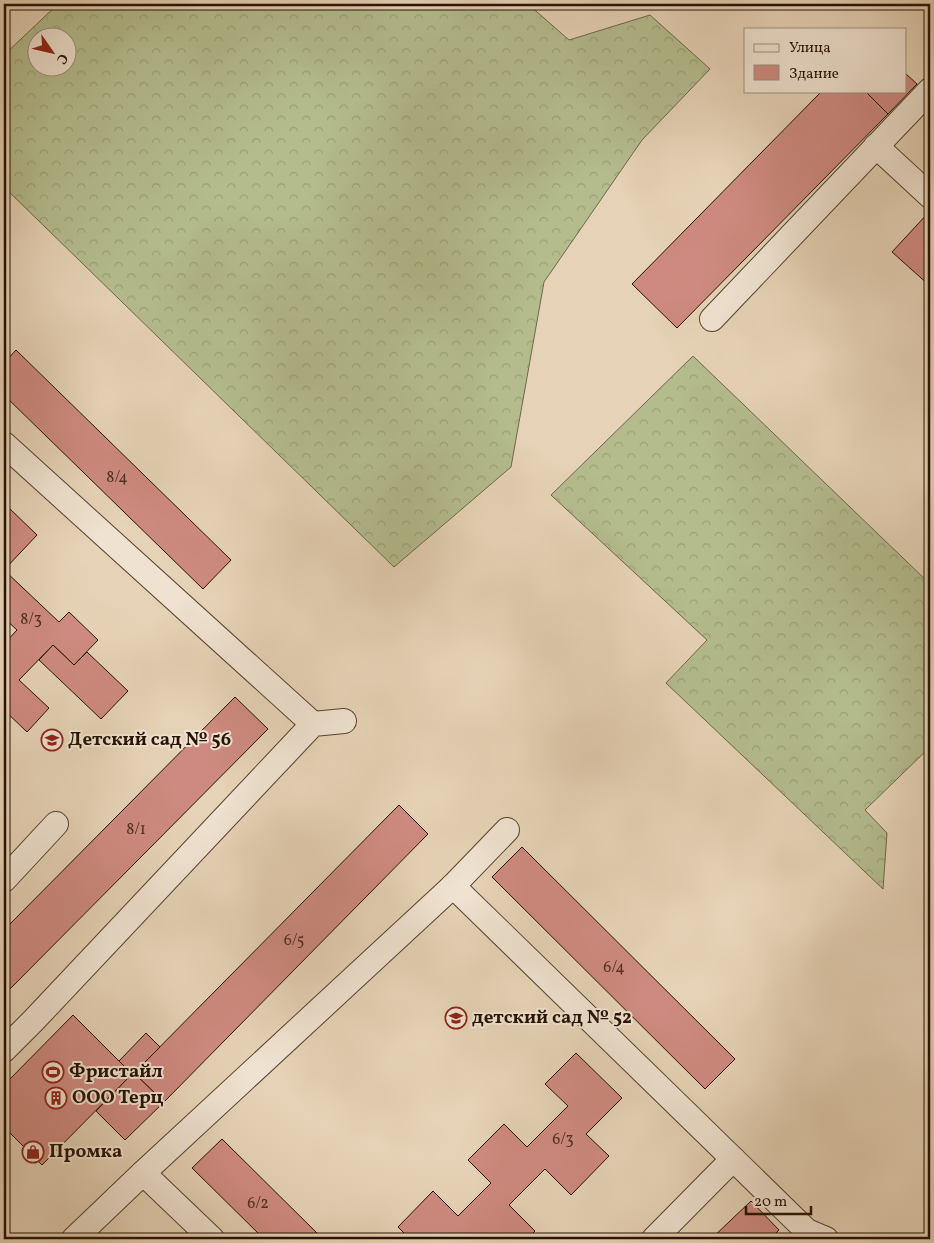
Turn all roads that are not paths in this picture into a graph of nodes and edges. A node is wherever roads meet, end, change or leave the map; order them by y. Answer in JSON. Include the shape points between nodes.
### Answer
{"nodes":[{"id":1,"x":930,"y":90,"type":"edge"},
{"id":2,"x":876,"y":146,"type":"junction"},
{"id":3,"x":930,"y":196,"type":"edge"},
{"id":4,"x":712,"y":319,"type":"dead end"},
{"id":5,"x":4,"y":444,"type":"edge"},
{"id":6,"x":344,"y":721,"type":"dead end"},
{"id":7,"x":313,"y":724,"type":"junction"},
{"id":8,"x":56,"y":824,"type":"dead end"},
{"id":9,"x":507,"y":830,"type":"dead end"},
{"id":10,"x":4,"y":880,"type":"edge"},
{"id":11,"x":453,"y":886,"type":"junction"},
{"id":12,"x":4,"y":1050,"type":"edge"},
{"id":13,"x":733,"y":1159,"type":"junction"},
{"id":14,"x":143,"y":1172,"type":"junction"},
{"id":15,"x":811,"y":1236,"type":"edge"},
{"id":16,"x":78,"y":1238,"type":"edge"},
{"id":17,"x":212,"y":1239,"type":"edge"},
{"id":18,"x":654,"y":1239,"type":"edge"}],
"edges":[{"from":1,"to":2,"type":"lane"},
{"from":2,"to":3,"type":"lane"},
{"from":2,"to":4,"type":"lane"},
{"from":5,"to":7,"type":"lane"},
{"from":6,"to":7,"type":"lane"},
{"from":7,"to":12,"type":"lane"},
{"from":8,"to":10,"type":"lane"},
{"from":9,"to":11,"type":"lane"},
{"from":11,"to":13,"type":"lane"},
{"from":11,"to":14,"type":"lane"},
{"from":13,"to":15,"type":"lane"},
{"from":13,"to":18,"type":"lane"},
{"from":14,"to":16,"type":"lane"},
{"from":14,"to":17,"type":"lane"}]}
